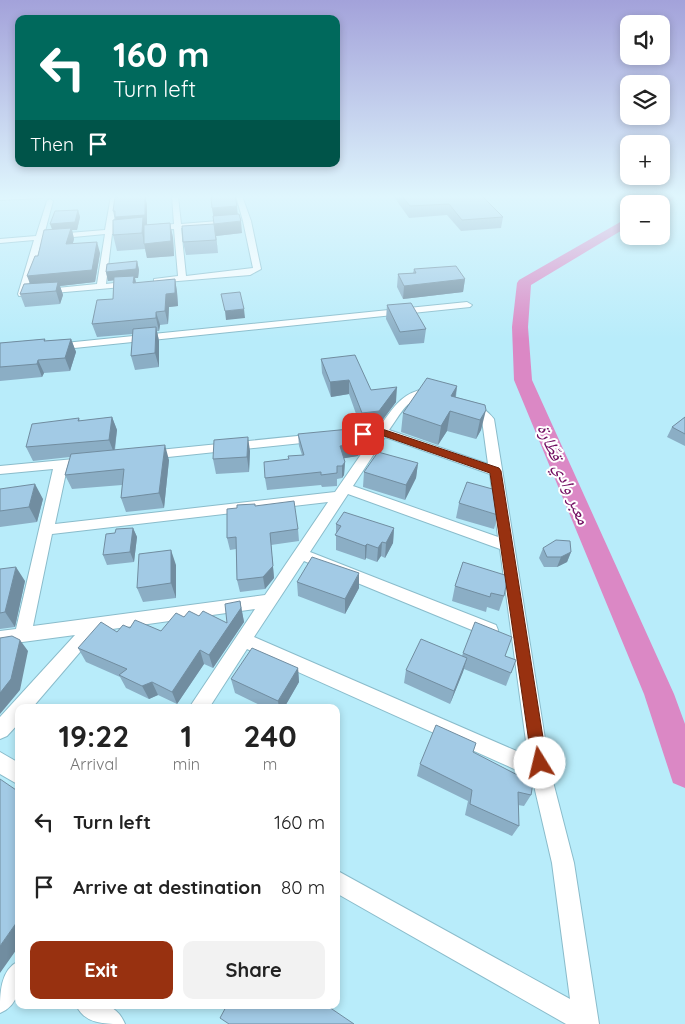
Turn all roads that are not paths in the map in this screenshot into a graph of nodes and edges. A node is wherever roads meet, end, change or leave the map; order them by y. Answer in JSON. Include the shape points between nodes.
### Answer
{"nodes":[{"id":1,"x":38,"y":244,"type":"edge"},
{"id":2,"x":108,"y":244,"type":"edge"},
{"id":3,"x":179,"y":244,"type":"edge"},
{"id":4,"x":252,"y":244,"type":"edge"},
{"id":5,"x":182,"y":279,"type":"junction"},
{"id":6,"x":101,"y":287,"type":"junction"},
{"id":7,"x":467,"y":305,"type":"dead end"},
{"id":8,"x":40,"y":348,"type":"edge"},
{"id":9,"x":382,"y":432,"type":"junction"},
{"id":10,"x":139,"y":456,"type":"edge"},
{"id":11,"x":100,"y":460,"type":"edge"},
{"id":12,"x":61,"y":464,"type":"junction"},
{"id":13,"x":0,"y":470,"type":"edge"},
{"id":14,"x":496,"y":471,"type":"junction"},
{"id":15,"x":342,"y":492,"type":"junction"},
{"id":16,"x":46,"y":530,"type":"junction"},
{"id":17,"x":506,"y":545,"type":"junction"},
{"id":18,"x":301,"y":554,"type":"junction"},
{"id":19,"x":269,"y":601,"type":"junction"},
{"id":20,"x":94,"y":625,"type":"junction"},
{"id":21,"x":23,"y":634,"type":"junction"},
{"id":22,"x":0,"y":638,"type":"edge"},
{"id":23,"x":243,"y":640,"type":"junction"},
{"id":24,"x":521,"y":643,"type":"junction"},
{"id":25,"x":23,"y":704,"type":"edge"},
{"id":26,"x":201,"y":704,"type":"edge"},
{"id":27,"x":15,"y":713,"type":"edge"},
{"id":28,"x":0,"y":730,"type":"edge"},
{"id":29,"x":0,"y":762,"type":"edge"},
{"id":30,"x":540,"y":770,"type":"junction"},
{"id":31,"x":15,"y":772,"type":"edge"},
{"id":32,"x":340,"y":883,"type":"edge"},
{"id":33,"x":15,"y":979,"type":"edge"},
{"id":34,"x":0,"y":1001,"type":"edge"},
{"id":35,"x":93,"y":1009,"type":"edge"},
{"id":36,"x":586,"y":1023,"type":"edge"},
{"id":37,"x":112,"y":1024,"type":"edge"}],
"edges":[{"from":1,"to":6,"type":"street","via":[[22,294]]},
{"from":2,"to":6,"type":"street"},
{"from":3,"to":5,"type":"street"},
{"from":4,"to":5,"type":"street","via":[[257,269]]},
{"from":5,"to":6,"type":"street"},
{"from":7,"to":8,"type":"street"},
{"from":9,"to":10,"type":"street"},
{"from":9,"to":14,"type":"street"},
{"from":9,"to":14,"type":"street","via":[[408,396],[428,391],[478,410],[488,419]]},
{"from":9,"to":15,"type":"street"},
{"from":11,"to":12,"type":"street"},
{"from":12,"to":13,"type":"street"},
{"from":12,"to":16,"type":"street"},
{"from":14,"to":17,"type":"street"},
{"from":15,"to":16,"type":"street"},
{"from":15,"to":17,"type":"street"},
{"from":15,"to":18,"type":"street"},
{"from":16,"to":21,"type":"street"},
{"from":17,"to":24,"type":"street"},
{"from":18,"to":19,"type":"street"},
{"from":18,"to":24,"type":"street"},
{"from":19,"to":20,"type":"street"},
{"from":19,"to":23,"type":"street"},
{"from":20,"to":21,"type":"street"},
{"from":20,"to":25,"type":"street"},
{"from":21,"to":22,"type":"street"},
{"from":23,"to":26,"type":"street"},
{"from":23,"to":30,"type":"street"},
{"from":24,"to":30,"type":"street"},
{"from":27,"to":28,"type":"street"},
{"from":29,"to":31,"type":"street"},
{"from":30,"to":36,"type":"street","via":[[563,863]]},
{"from":32,"to":36,"type":"street"},
{"from":33,"to":34,"type":"street"},
{"from":35,"to":37,"type":"street"}]}
